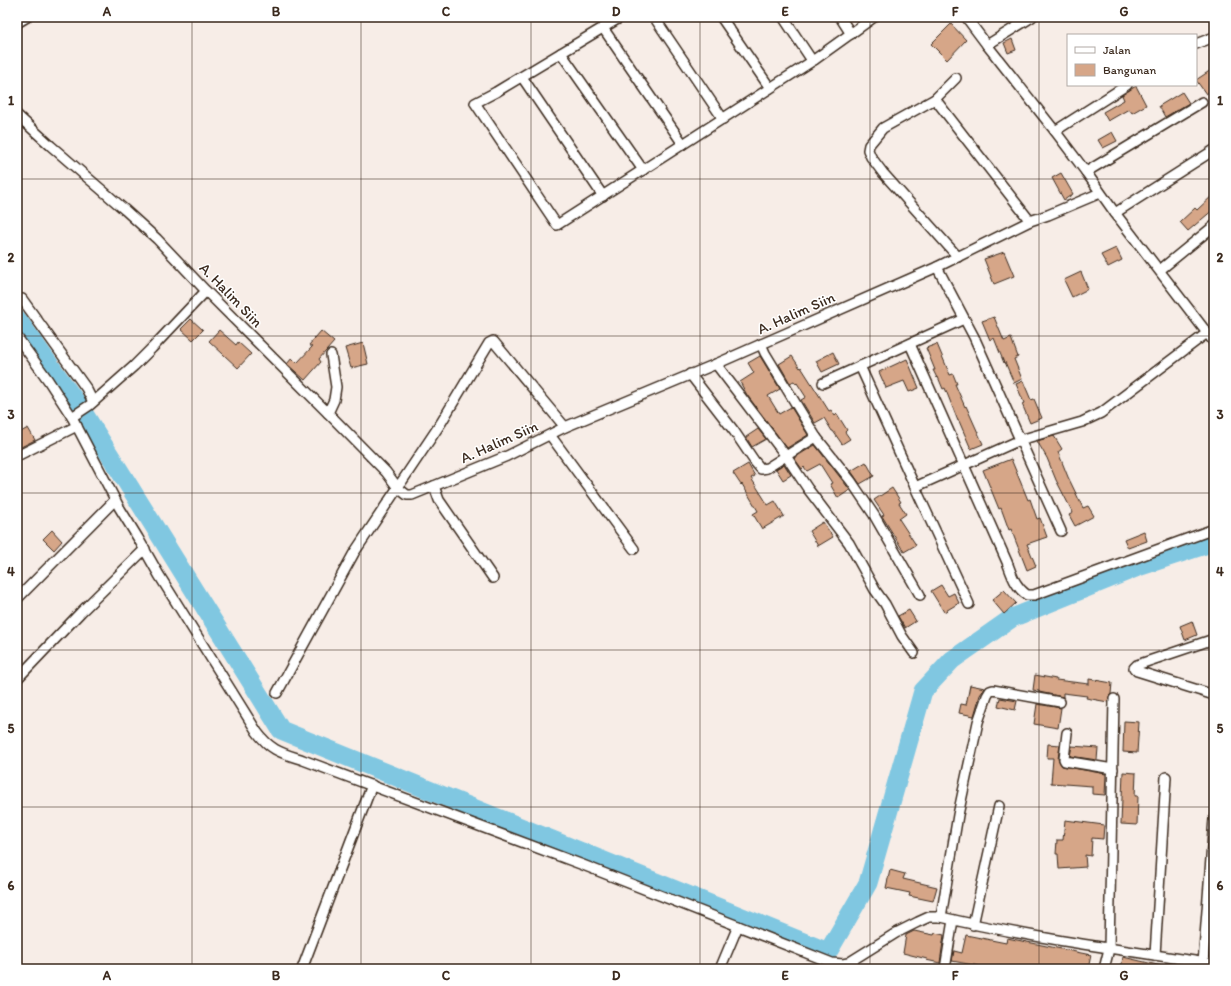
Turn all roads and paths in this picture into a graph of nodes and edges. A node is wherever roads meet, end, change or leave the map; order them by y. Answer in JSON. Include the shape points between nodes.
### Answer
{"nodes":[{"id":1,"x":27,"y":17,"type":"edge"},
{"id":2,"x":621,"y":17,"type":"edge"},
{"id":3,"x":654,"y":17,"type":"edge"},
{"id":4,"x":721,"y":17,"type":"edge"},
{"id":5,"x":783,"y":17,"type":"edge"},
{"id":6,"x":840,"y":17,"type":"edge"},
{"id":7,"x":874,"y":17,"type":"edge"},
{"id":8,"x":966,"y":17,"type":"edge"},
{"id":9,"x":1032,"y":17,"type":"edge"},
{"id":10,"x":17,"y":23,"type":"edge"},
{"id":11,"x":603,"y":28,"type":"junction"},
{"id":12,"x":851,"y":34,"type":"junction"},
{"id":13,"x":1214,"y":36,"type":"edge"},
{"id":14,"x":1197,"y":44,"type":"edge"},
{"id":15,"x":987,"y":45,"type":"junction"},
{"id":16,"x":561,"y":53,"type":"junction"},
{"id":17,"x":814,"y":60,"type":"junction"},
{"id":18,"x":522,"y":77,"type":"junction"},
{"id":19,"x":956,"y":78,"type":"dead end"},
{"id":20,"x":1125,"y":86,"type":"edge"},
{"id":21,"x":770,"y":88,"type":"junction"},
{"id":22,"x":935,"y":99,"type":"junction"},
{"id":23,"x":1202,"y":102,"type":"dead end"},
{"id":24,"x":17,"y":115,"type":"edge"},
{"id":25,"x":723,"y":119,"type":"junction"},
{"id":26,"x":1055,"y":131,"type":"junction"},
{"id":27,"x":683,"y":144,"type":"junction"},
{"id":28,"x":1214,"y":150,"type":"edge"},
{"id":29,"x":643,"y":170,"type":"junction"},
{"id":30,"x":1086,"y":172,"type":"junction"},
{"id":31,"x":1100,"y":193,"type":"junction"},
{"id":32,"x":603,"y":196,"type":"junction"},
{"id":33,"x":1115,"y":213,"type":"junction"},
{"id":34,"x":1030,"y":221,"type":"junction"},
{"id":35,"x":1214,"y":226,"type":"edge"},
{"id":36,"x":958,"y":257,"type":"junction"},
{"id":37,"x":937,"y":267,"type":"junction"},
{"id":38,"x":1160,"y":270,"type":"junction"},
{"id":39,"x":206,"y":291,"type":"junction"},
{"id":40,"x":22,"y":300,"type":"dead end"},
{"id":41,"x":964,"y":319,"type":"junction"},
{"id":42,"x":1207,"y":333,"type":"junction"},
{"id":43,"x":17,"y":337,"type":"edge"},
{"id":44,"x":1214,"y":342,"type":"edge"},
{"id":45,"x":761,"y":344,"type":"junction"},
{"id":46,"x":910,"y":344,"type":"junction"},
{"id":47,"x":331,"y":355,"type":"dead end"},
{"id":48,"x":716,"y":364,"type":"junction"},
{"id":49,"x":860,"y":366,"type":"junction"},
{"id":50,"x":690,"y":374,"type":"junction"},
{"id":51,"x":823,"y":382,"type":"dead end"},
{"id":52,"x":91,"y":404,"type":"junction"},
{"id":53,"x":328,"y":413,"type":"junction"},
{"id":54,"x":75,"y":415,"type":"junction"},
{"id":55,"x":77,"y":426,"type":"junction"},
{"id":56,"x":565,"y":427,"type":"junction"},
{"id":57,"x":550,"y":435,"type":"junction"},
{"id":58,"x":816,"y":437,"type":"junction"},
{"id":59,"x":1020,"y":440,"type":"junction"},
{"id":60,"x":17,"y":456,"type":"edge"},
{"id":61,"x":786,"y":456,"type":"junction"},
{"id":62,"x":964,"y":465,"type":"junction"},
{"id":63,"x":915,"y":487,"type":"junction"},
{"id":64,"x":398,"y":488,"type":"junction"},
{"id":65,"x":436,"y":493,"type":"junction"},
{"id":66,"x":115,"y":500,"type":"junction"},
{"id":67,"x":1214,"y":530,"type":"edge"},
{"id":68,"x":1061,"y":531,"type":"dead end"},
{"id":69,"x":145,"y":549,"type":"junction"},
{"id":70,"x":634,"y":549,"type":"dead end"},
{"id":71,"x":493,"y":578,"type":"dead end"},
{"id":72,"x":920,"y":595,"type":"dead end"},
{"id":73,"x":17,"y":599,"type":"edge"},
{"id":74,"x":969,"y":604,"type":"dead end"},
{"id":75,"x":1214,"y":639,"type":"edge"},
{"id":76,"x":914,"y":653,"type":"dead end"},
{"id":77,"x":17,"y":679,"type":"edge"},
{"id":78,"x":277,"y":693,"type":"dead end"},
{"id":79,"x":1214,"y":695,"type":"edge"},
{"id":80,"x":1114,"y":698,"type":"dead end"},
{"id":81,"x":1060,"y":702,"type":"dead end"},
{"id":82,"x":1067,"y":733,"type":"dead end"},
{"id":83,"x":1113,"y":769,"type":"junction"},
{"id":84,"x":1166,"y":777,"type":"dead end"},
{"id":85,"x":372,"y":786,"type":"junction"},
{"id":86,"x":999,"y":806,"type":"dead end"},
{"id":87,"x":1214,"y":819,"type":"edge"},
{"id":88,"x":941,"y":918,"type":"junction"},
{"id":89,"x":953,"y":920,"type":"junction"},
{"id":90,"x":973,"y":925,"type":"junction"},
{"id":91,"x":738,"y":926,"type":"junction"},
{"id":92,"x":1110,"y":949,"type":"junction"},
{"id":93,"x":1155,"y":955,"type":"junction"},
{"id":94,"x":1203,"y":963,"type":"junction"},
{"id":95,"x":1214,"y":964,"type":"edge"},
{"id":96,"x":302,"y":969,"type":"edge"},
{"id":97,"x":720,"y":969,"type":"edge"},
{"id":98,"x":944,"y":969,"type":"edge"},
{"id":99,"x":1104,"y":969,"type":"edge"}],
"edges":[{"from":1,"to":10,"type":"street"},
{"from":2,"to":11,"type":"street"},
{"from":3,"to":25,"type":"street"},
{"from":4,"to":21,"type":"street"},
{"from":5,"to":17,"type":"street"},
{"from":6,"to":12,"type":"street"},
{"from":7,"to":12,"type":"street"},
{"from":8,"to":15,"type":"street"},
{"from":9,"to":15,"type":"street"},
{"from":11,"to":16,"type":"street"},
{"from":11,"to":27,"type":"street"},
{"from":12,"to":17,"type":"street"},
{"from":13,"to":14,"type":"street"},
{"from":15,"to":26,"type":"street"},
{"from":16,"to":18,"type":"street"},
{"from":16,"to":29,"type":"street"},
{"from":17,"to":21,"type":"street"},
{"from":18,"to":32,"type":"street"},
{"from":18,"to":32,"type":"street","via":[[475,103],[557,225]]},
{"from":19,"to":22,"type":"street"},
{"from":20,"to":26,"type":"street"},
{"from":21,"to":25,"type":"street"},
{"from":22,"to":34,"type":"street"},
{"from":22,"to":36,"type":"street","via":[[883,128],[869,144],[868,150],[883,173]]},
{"from":23,"to":30,"type":"street"},
{"from":24,"to":39,"type":"street","name":"A. Halim Siin","via":[[157,239]]},
{"from":25,"to":27,"type":"street"},
{"from":26,"to":30,"type":"street"},
{"from":27,"to":29,"type":"street"},
{"from":28,"to":33,"type":"street"},
{"from":29,"to":32,"type":"street"},
{"from":30,"to":31,"type":"street"},
{"from":31,"to":33,"type":"street"},
{"from":31,"to":34,"type":"street","name":"A. Halim Siin"},
{"from":33,"to":38,"type":"street"},
{"from":34,"to":36,"type":"street","name":"A. Halim Siin"},
{"from":35,"to":38,"type":"street"},
{"from":36,"to":37,"type":"street","name":"A. Halim Siin"},
{"from":37,"to":41,"type":"street"},
{"from":37,"to":45,"type":"street","name":"A. Halim Siin"},
{"from":38,"to":42,"type":"street"},
{"from":39,"to":52,"type":"street","via":[[152,348]]},
{"from":39,"to":53,"type":"street","name":"A. Halim Siin"},
{"from":40,"to":52,"type":"street","via":[[86,388]]},
{"from":41,"to":46,"type":"street"},
{"from":41,"to":59,"type":"street"},
{"from":42,"to":44,"type":"street"},
{"from":42,"to":59,"type":"street","via":[[1101,413],[1082,422]]},
{"from":43,"to":54,"type":"street"},
{"from":45,"to":48,"type":"street","name":"A. Halim Siin"},
{"from":45,"to":58,"type":"street"},
{"from":46,"to":49,"type":"street"},
{"from":46,"to":62,"type":"street"},
{"from":47,"to":53,"type":"street","via":[[336,387]]},
{"from":48,"to":50,"type":"street","name":"A. Halim Siin"},
{"from":48,"to":61,"type":"street"},
{"from":49,"to":51,"type":"street"},
{"from":49,"to":63,"type":"street"},
{"from":50,"to":56,"type":"street","name":"A. Halim Siin"},
{"from":50,"to":61,"type":"street","via":[[762,469]]},
{"from":52,"to":54,"type":"street"},
{"from":53,"to":64,"type":"street","name":"A. Halim Siin","via":[[386,472]]},
{"from":54,"to":55,"type":"street"},
{"from":55,"to":60,"type":"street"},
{"from":55,"to":66,"type":"street"},
{"from":56,"to":57,"type":"street","name":"A. Halim Siin"},
{"from":56,"to":64,"type":"street","via":[[492,341]]},
{"from":57,"to":65,"type":"street","name":"A. Halim Siin"},
{"from":57,"to":70,"type":"street"},
{"from":58,"to":61,"type":"street"},
{"from":58,"to":72,"type":"street","via":[[874,515]]},
{"from":59,"to":62,"type":"street"},
{"from":59,"to":68,"type":"street"},
{"from":61,"to":76,"type":"street","via":[[849,543]]},
{"from":62,"to":63,"type":"street"},
{"from":62,"to":67,"type":"street","via":[[1016,584],[1027,596]]},
{"from":63,"to":74,"type":"street"},
{"from":64,"to":65,"type":"street","name":"A. Halim Siin","via":[[412,495]]},
{"from":64,"to":78,"type":"street","via":[[354,553]]},
{"from":65,"to":71,"type":"street"},
{"from":66,"to":69,"type":"street"},
{"from":66,"to":73,"type":"street"},
{"from":69,"to":77,"type":"street"},
{"from":69,"to":85,"type":"street","via":[[266,743],[279,752]]},
{"from":75,"to":79,"type":"street","via":[[1136,665],[1134,668]]},
{"from":80,"to":83,"type":"street"},
{"from":81,"to":88,"type":"street","via":[[993,690],[987,696],[978,722],[958,815]]},
{"from":82,"to":83,"type":"street","via":[[1065,761]]},
{"from":83,"to":92,"type":"street"},
{"from":84,"to":93,"type":"street"},
{"from":85,"to":91,"type":"street"},
{"from":85,"to":96,"type":"street"},
{"from":86,"to":90,"type":"street"},
{"from":87,"to":94,"type":"street"},
{"from":88,"to":89,"type":"street"},
{"from":88,"to":91,"type":"street","via":[[929,917],[918,922],[843,964],[832,963]]},
{"from":89,"to":90,"type":"street"},
{"from":89,"to":98,"type":"street"},
{"from":90,"to":92,"type":"street"},
{"from":91,"to":97,"type":"street"},
{"from":92,"to":93,"type":"street"},
{"from":92,"to":99,"type":"street"},
{"from":93,"to":94,"type":"street"},
{"from":94,"to":95,"type":"street"}]}
